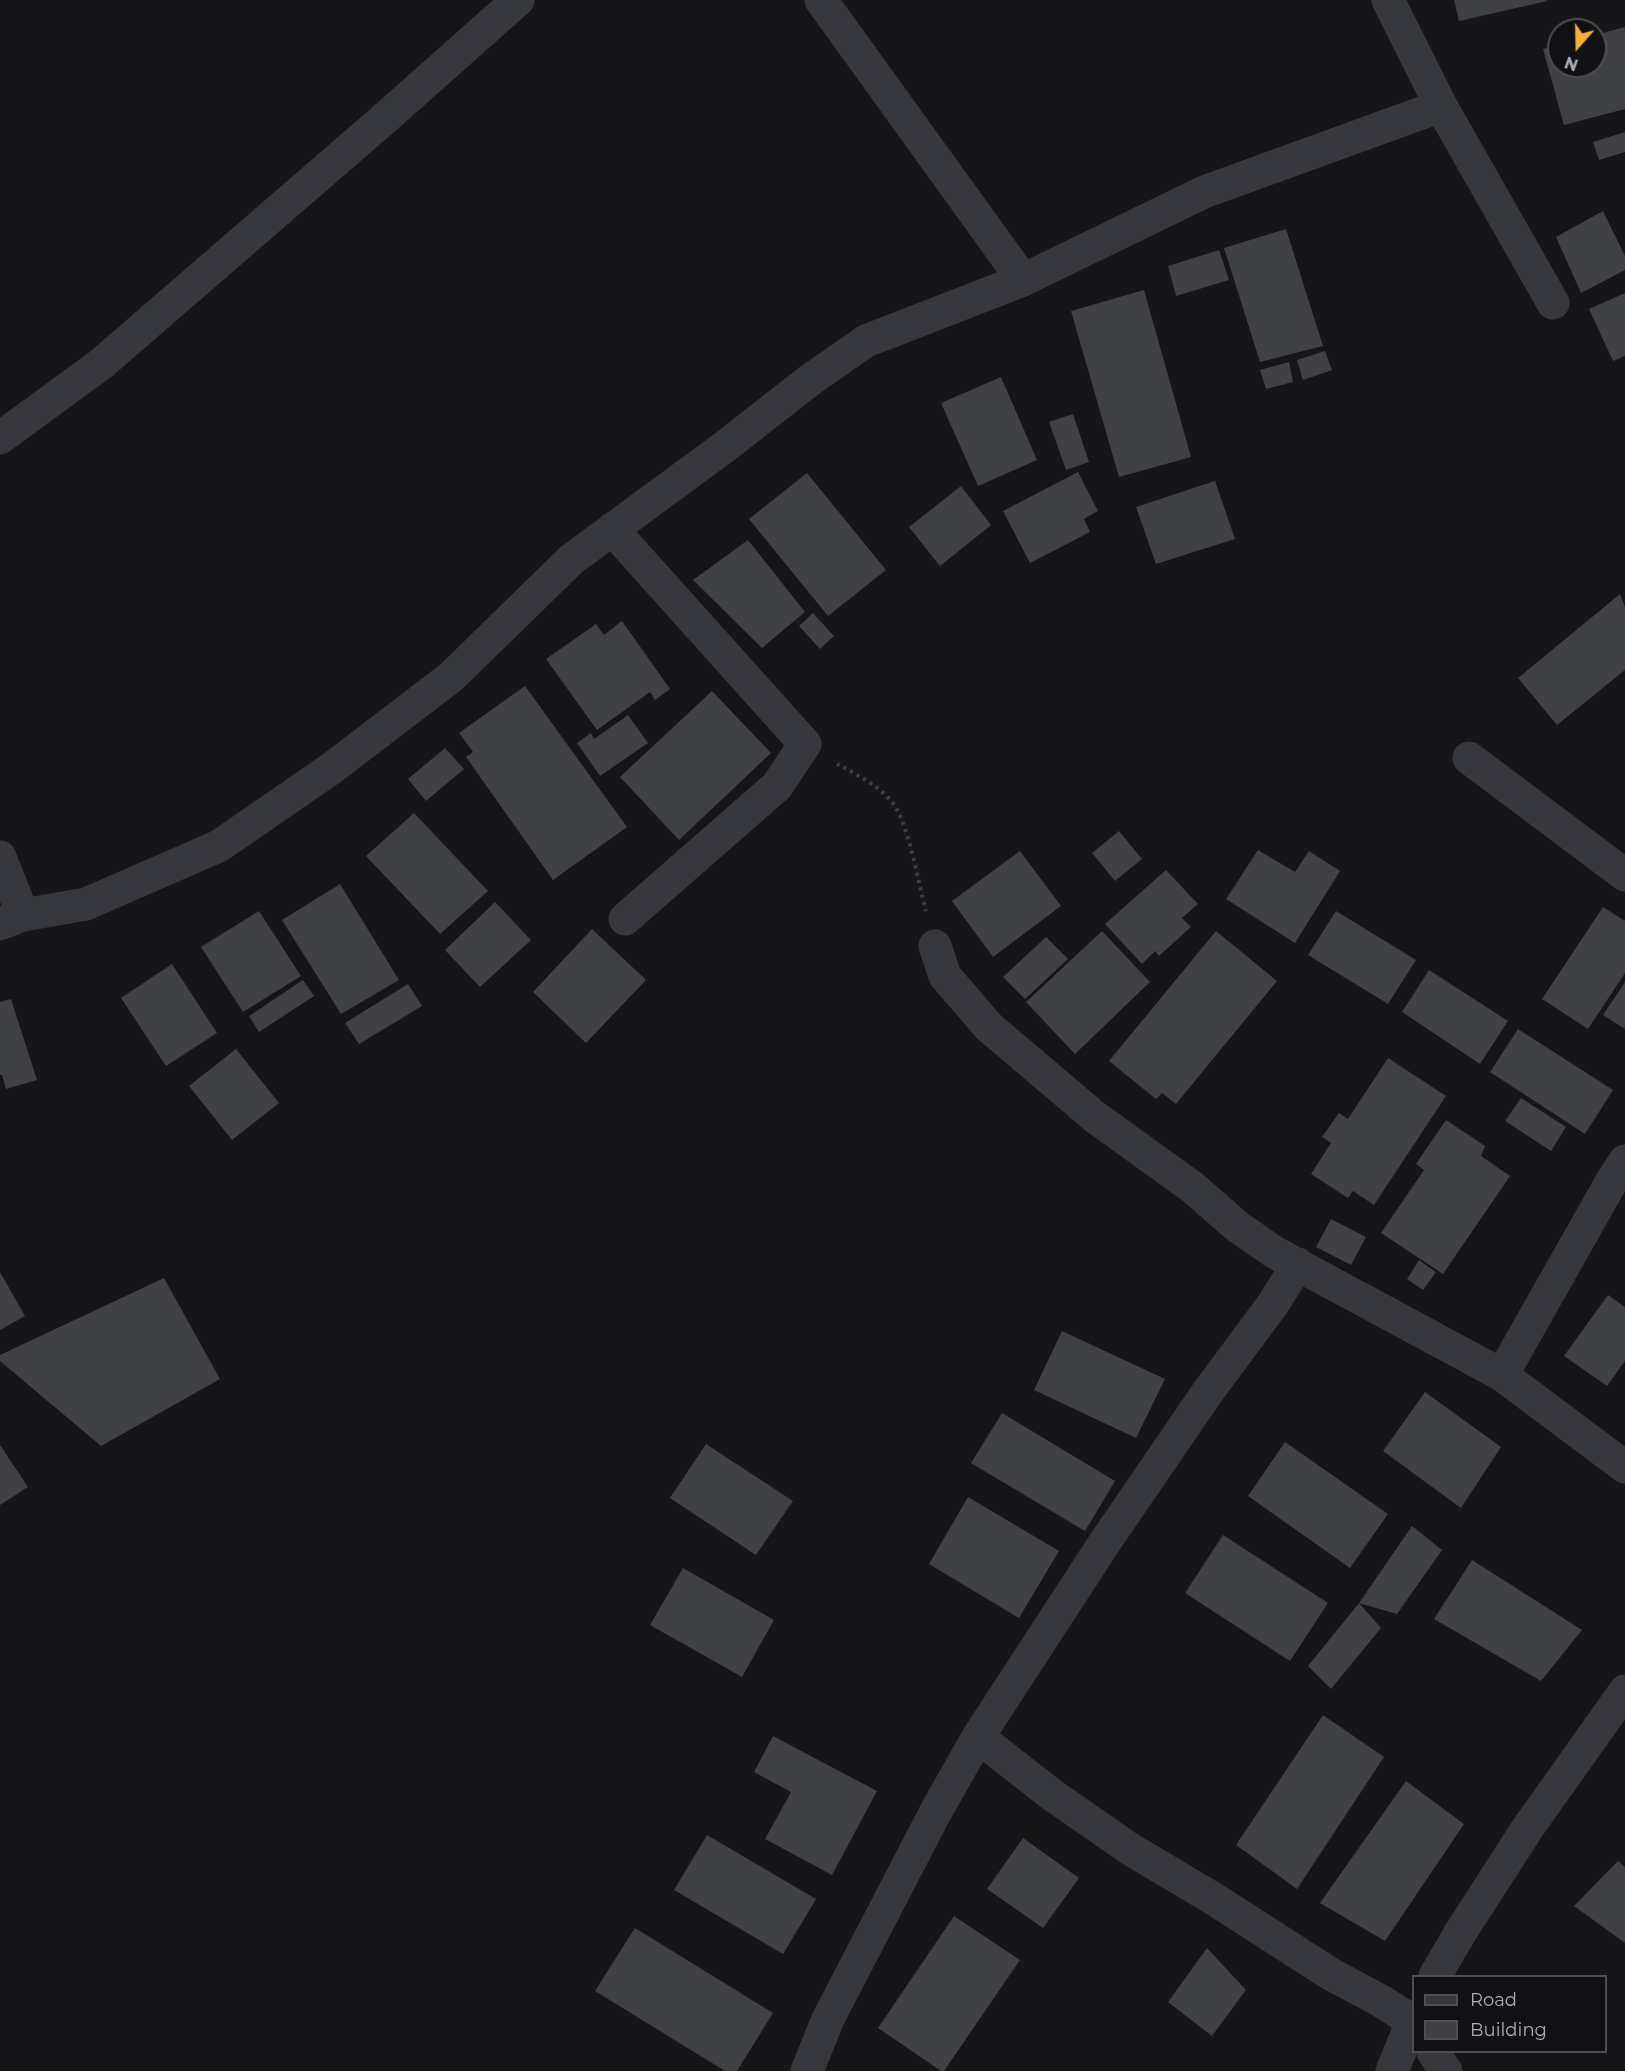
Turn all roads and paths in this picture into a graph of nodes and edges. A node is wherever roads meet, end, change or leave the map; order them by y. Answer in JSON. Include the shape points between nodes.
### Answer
{"nodes":[{"id":1,"x":518,"y":0,"type":"edge"},
{"id":2,"x":821,"y":0,"type":"edge"},
{"id":3,"x":1388,"y":0,"type":"edge"},
{"id":4,"x":1441,"y":106,"type":"junction"},
{"id":5,"x":1023,"y":280,"type":"junction"},
{"id":6,"x":1553,"y":303,"type":"dead end"},
{"id":7,"x":0,"y":438,"type":"edge"},
{"id":8,"x":612,"y":529,"type":"junction"},
{"id":9,"x":805,"y":744,"type":"junction"},
{"id":10,"x":1469,"y":758,"type":"dead end"},
{"id":11,"x":0,"y":857,"type":"edge"},
{"id":12,"x":1625,"y":875,"type":"edge"},
{"id":13,"x":625,"y":919,"type":"dead end"},
{"id":14,"x":12,"y":920,"type":"edge"},
{"id":15,"x":935,"y":946,"type":"joint"},
{"id":16,"x":1625,"y":1161,"type":"edge"},
{"id":17,"x":1298,"y":1264,"type":"junction"},
{"id":18,"x":1502,"y":1375,"type":"junction"},
{"id":19,"x":1625,"y":1467,"type":"edge"},
{"id":20,"x":1625,"y":1692,"type":"edge"},
{"id":21,"x":978,"y":1737,"type":"junction"},
{"id":22,"x":1437,"y":1975,"type":"edge"},
{"id":23,"x":1412,"y":2018,"type":"edge"},
{"id":24,"x":1412,"y":2021,"type":"edge"},
{"id":25,"x":1434,"y":2053,"type":"edge"},
{"id":26,"x":807,"y":2071,"type":"edge"},
{"id":27,"x":1392,"y":2071,"type":"edge"},
{"id":28,"x":1446,"y":2071,"type":"edge"}],
"edges":[{"from":1,"to":7,"type":"street","via":[[101,364]]},
{"from":2,"to":5,"type":"street"},
{"from":3,"to":4,"type":"street"},
{"from":4,"to":5,"type":"street","via":[[1204,192]]},
{"from":4,"to":6,"type":"street"},
{"from":5,"to":8,"type":"street","via":[[866,341]]},
{"from":8,"to":9,"type":"street"},
{"from":8,"to":14,"type":"street","via":[[572,559],[451,677],[332,768],[219,846],[86,904]]},
{"from":9,"to":13,"type":"street","via":[[777,786]]},
{"from":9,"to":15,"type":"path","via":[[857,774],[895,806],[904,823]]},
{"from":10,"to":12,"type":"street"},
{"from":11,"to":14,"type":"street"},
{"from":15,"to":17,"type":"street","via":[[945,976],[989,1027],[1095,1117],[1192,1187],[1238,1227]]},
{"from":16,"to":18,"type":"street"},
{"from":17,"to":18,"type":"street"},
{"from":17,"to":21,"type":"street","via":[[1105,1542]]},
{"from":18,"to":19,"type":"street"},
{"from":20,"to":22,"type":"street","via":[[1527,1829],[1460,1932]]},
{"from":21,"to":23,"type":"street","via":[[1130,1849],[1329,1973]]},
{"from":21,"to":26,"type":"street","via":[[828,2019]]},
{"from":24,"to":27,"type":"street"},
{"from":25,"to":28,"type":"street"}]}
